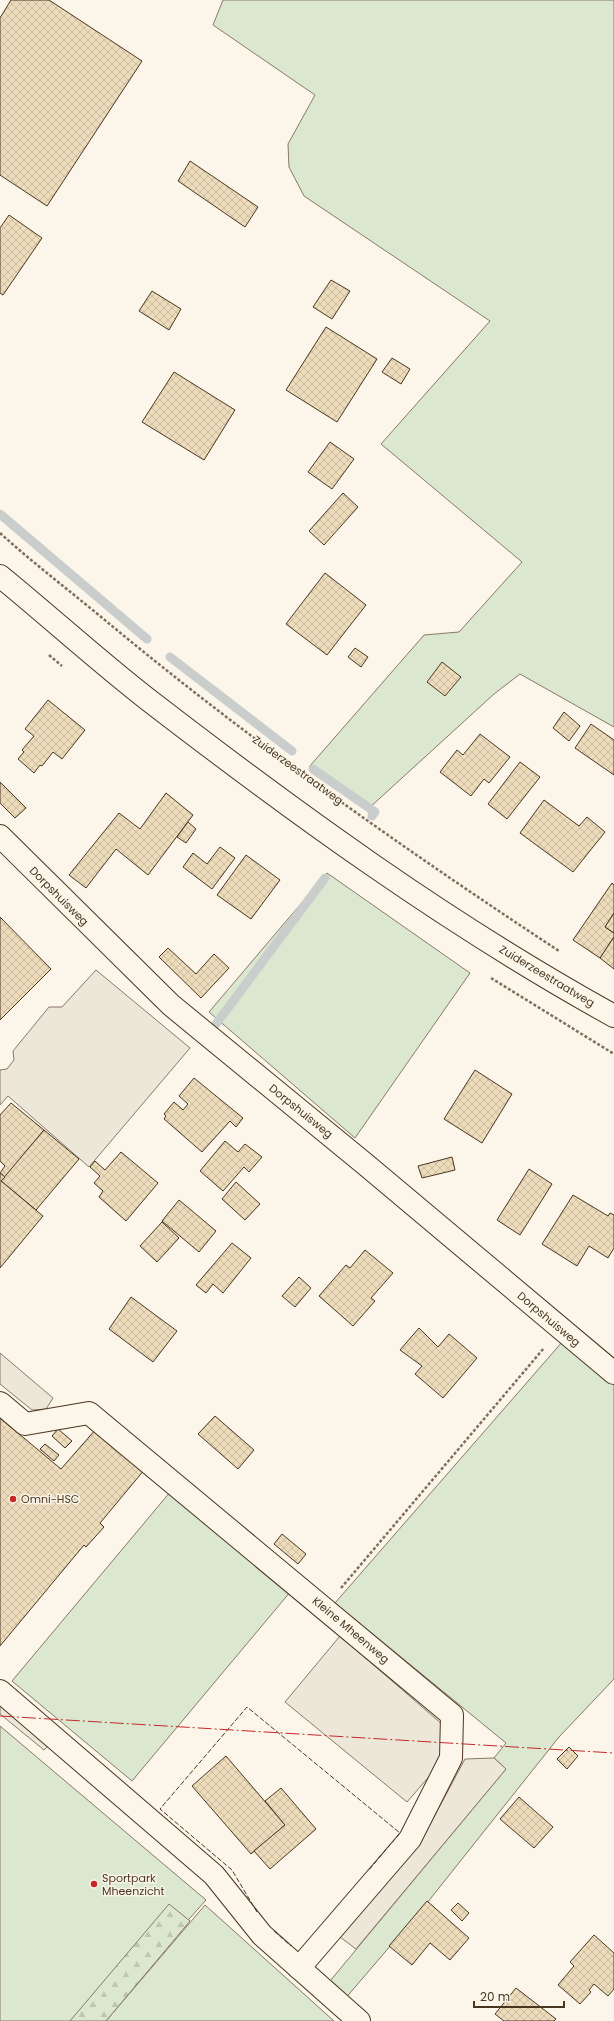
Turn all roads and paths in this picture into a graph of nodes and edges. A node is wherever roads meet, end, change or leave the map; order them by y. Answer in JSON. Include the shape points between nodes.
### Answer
{"nodes":[{"id":1,"x":0,"y":533,"type":"edge"},
{"id":2,"x":0,"y":576,"type":"edge"},
{"id":3,"x":0,"y":836,"type":"edge"},
{"id":4,"x":562,"y":953,"type":"dead end"},
{"id":5,"x":614,"y":1016,"type":"edge"},
{"id":6,"x":560,"y":1329,"type":"junction"},
{"id":7,"x":614,"y":1373,"type":"edge"},
{"id":8,"x":0,"y":1404,"type":"edge"},
{"id":9,"x":324,"y":1608,"type":"junction"},
{"id":10,"x":0,"y":1691,"type":"edge"},
{"id":11,"x":299,"y":1968,"type":"junction"},
{"id":12,"x":359,"y":2021,"type":"edge"}],
"edges":[{"from":1,"to":4,"type":"path","name":"Zuiderzeestraatweg","via":[[150,658],[298,772]]},
{"from":2,"to":5,"type":"street","name":"Zuiderzeestraatweg","via":[[145,697],[294,810],[450,918]]},
{"from":3,"to":6,"type":"street","name":"Dorpshuisweg","via":[[171,1005]]},
{"from":6,"to":7,"type":"street","name":"Dorpshuisweg"},
{"from":6,"to":9,"type":"path"},
{"from":8,"to":9,"type":"street","name":"Kleine Mheenweg","via":[[25,1424],[88,1413]]},
{"from":9,"to":11,"type":"street","name":"Kleine Mheenweg","via":[[452,1715],[452,1758],[410,1839]]},
{"from":10,"to":11,"type":"street","via":[[214,1875],[262,1935]]},
{"from":11,"to":12,"type":"street"}]}
